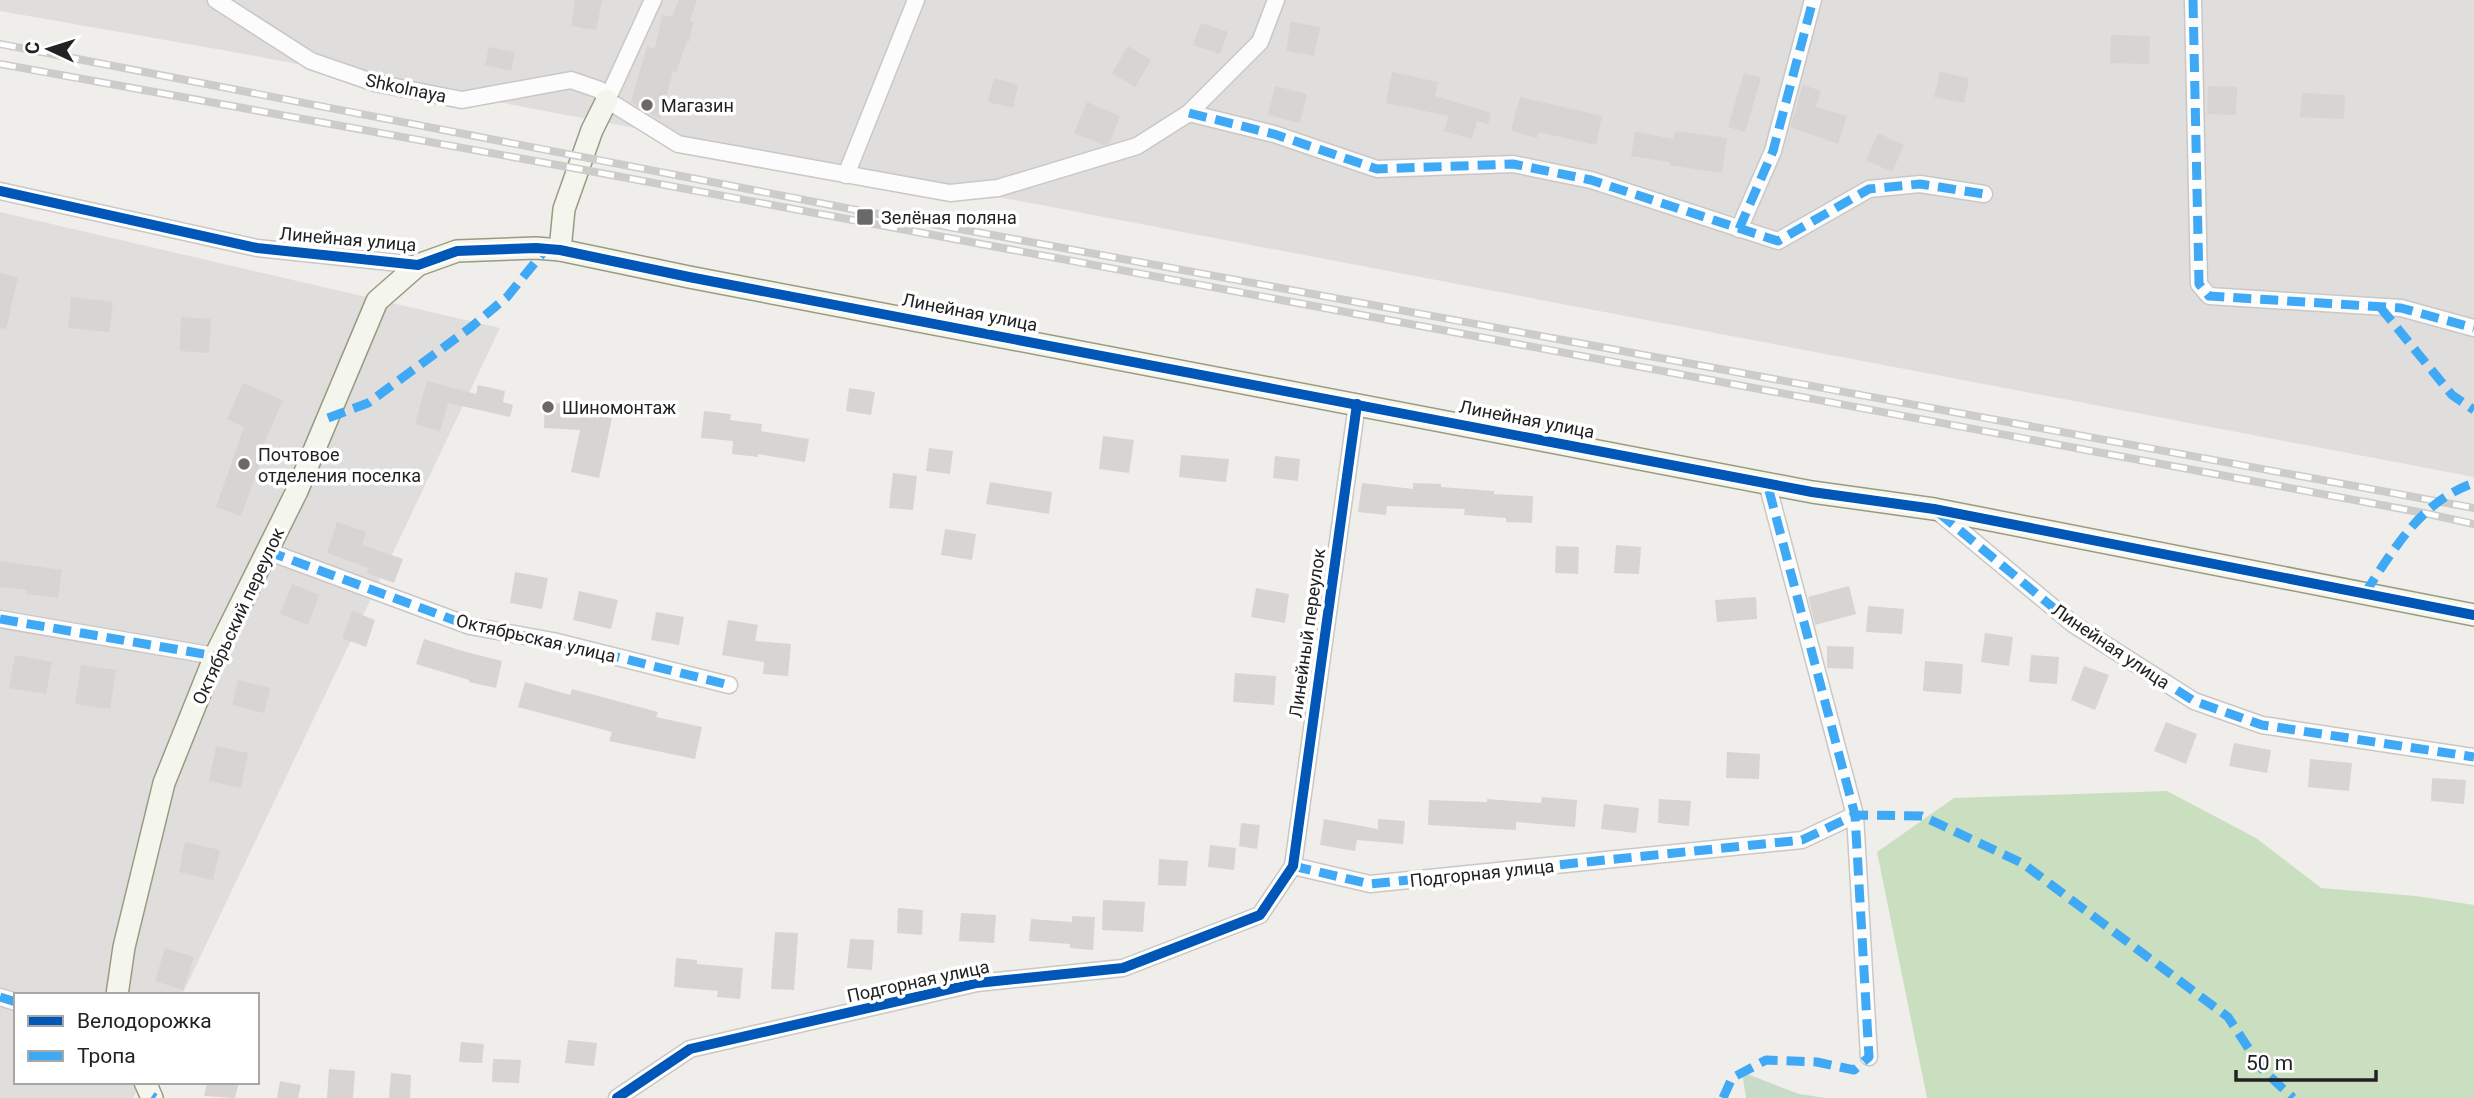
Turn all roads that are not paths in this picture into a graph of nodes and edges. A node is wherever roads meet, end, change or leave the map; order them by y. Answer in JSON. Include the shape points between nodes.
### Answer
{"nodes":[{"id":1,"x":216,"y":0,"type":"edge"},
{"id":2,"x":653,"y":0,"type":"edge"},
{"id":3,"x":916,"y":0,"type":"edge"},
{"id":4,"x":1276,"y":0,"type":"edge"},
{"id":5,"x":1812,"y":0,"type":"edge"},
{"id":6,"x":2193,"y":0,"type":"edge"},
{"id":7,"x":607,"y":100,"type":"junction"},
{"id":8,"x":1189,"y":113,"type":"junction"},
{"id":9,"x":846,"y":175,"type":"junction"},
{"id":10,"x":0,"y":191,"type":"edge"},
{"id":11,"x":1984,"y":194,"type":"dead end"},
{"id":12,"x":1739,"y":229,"type":"junction"},
{"id":13,"x":560,"y":250,"type":"junction"},
{"id":14,"x":418,"y":265,"type":"junction"},
{"id":15,"x":2474,"y":328,"type":"edge"},
{"id":16,"x":1357,"y":404,"type":"junction"},
{"id":17,"x":1767,"y":483,"type":"junction"},
{"id":18,"x":1934,"y":509,"type":"junction"},
{"id":19,"x":267,"y":551,"type":"junction"},
{"id":20,"x":2474,"y":615,"type":"edge"},
{"id":21,"x":0,"y":619,"type":"edge"},
{"id":22,"x":215,"y":656,"type":"junction"},
{"id":23,"x":729,"y":685,"type":"dead end"},
{"id":24,"x":2474,"y":757,"type":"edge"},
{"id":25,"x":1855,"y":816,"type":"junction"},
{"id":26,"x":1293,"y":866,"type":"junction"},
{"id":27,"x":117,"y":993,"type":"edge"},
{"id":28,"x":1869,"y":1057,"type":"dead end"},
{"id":29,"x":617,"y":1098,"type":"edge"}],
"edges":[{"from":1,"to":7,"type":"street","name":"Shkolnaya","via":[[311,61],[375,83],[462,100],[571,80],[600,90]]},
{"from":2,"to":7,"type":"street"},
{"from":3,"to":9,"type":"street"},
{"from":4,"to":8,"type":"street","name":"Shkolnaya","via":[[1260,42]]},
{"from":5,"to":12,"type":"street","via":[[1773,151]]},
{"from":6,"to":15,"type":"street","via":[[2199,284],[2209,296],[2401,309]]},
{"from":7,"to":9,"type":"street","name":"Shkolnaya","via":[[678,144]]},
{"from":7,"to":13,"type":"street","via":[[564,209]]},
{"from":8,"to":9,"type":"street","name":"Shkolnaya","via":[[1137,146],[998,188],[950,193]]},
{"from":8,"to":12,"type":"street","via":[[1274,134],[1377,169],[1513,164],[1591,180]]},
{"from":10,"to":14,"type":"street","name":"Линейная улица","via":[[257,248]]},
{"from":11,"to":12,"type":"street","via":[[1920,184],[1869,189],[1778,241]]},
{"from":13,"to":14,"type":"street","name":"Линейная улица","via":[[457,251]]},
{"from":13,"to":16,"type":"street","name":"Линейная улица"},
{"from":14,"to":19,"type":"street","name":"Октябрьский переулок","via":[[376,301],[297,492]]},
{"from":16,"to":17,"type":"street","name":"Линейная улица"},
{"from":16,"to":26,"type":"street","name":"Линейный переулок"},
{"from":17,"to":18,"type":"street","name":"Линейная улица"},
{"from":17,"to":25,"type":"street"},
{"from":18,"to":20,"type":"street"},
{"from":18,"to":24,"type":"street","name":"Линейная улица","via":[[2073,624],[2194,701],[2262,725]]},
{"from":19,"to":22,"type":"street","name":"Октябрьский переулок"},
{"from":19,"to":23,"type":"street","name":"Октябрьская улица","via":[[470,626],[553,641]]},
{"from":21,"to":22,"type":"street"},
{"from":22,"to":27,"type":"street","name":"Октябрьский переулок","via":[[164,783]]},
{"from":25,"to":26,"type":"street","name":"Подгорная улица","via":[[1802,840],[1370,884]]},
{"from":25,"to":28,"type":"street"},
{"from":26,"to":29,"type":"street","name":"Подгорная улица","via":[[1260,915],[1123,968],[977,984],[690,1049]]}]}
